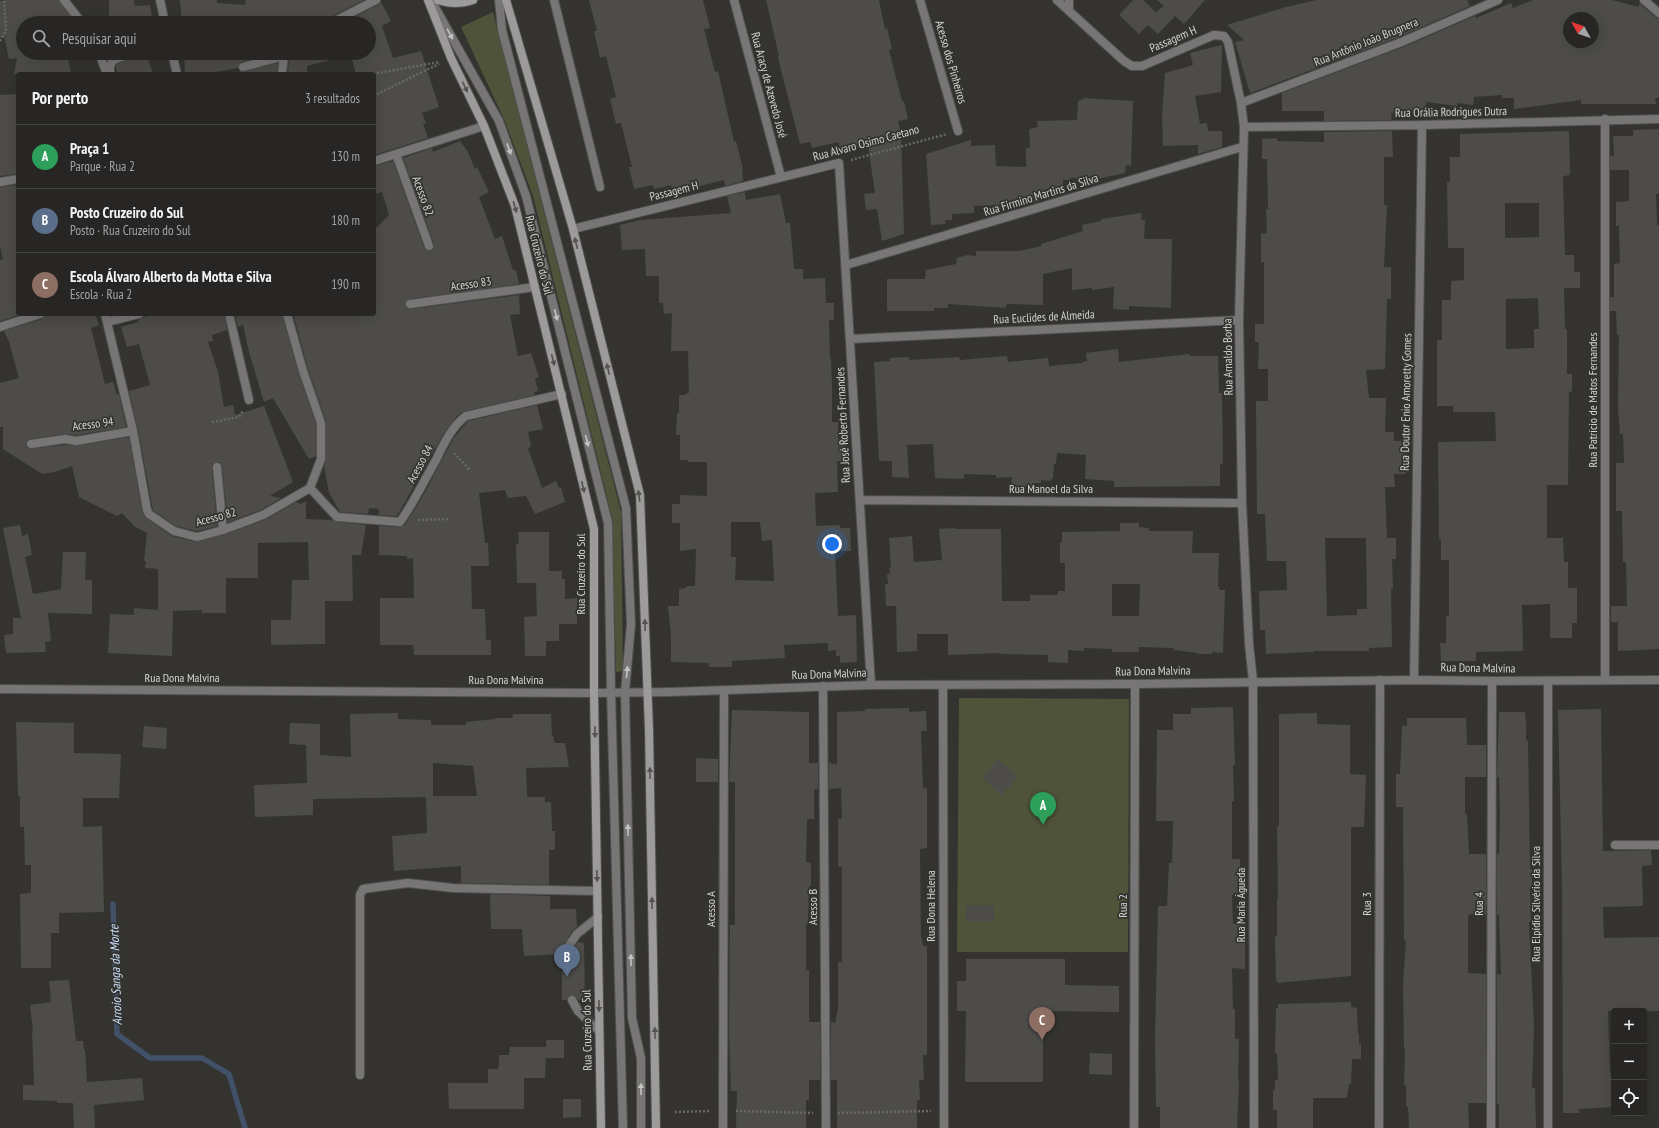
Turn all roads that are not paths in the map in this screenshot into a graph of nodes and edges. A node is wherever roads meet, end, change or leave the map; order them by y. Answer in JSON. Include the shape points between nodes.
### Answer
{"nodes":[{"id":1,"x":64,"y":0,"type":"edge"},
{"id":2,"x":160,"y":0,"type":"edge"},
{"id":3,"x":376,"y":0,"type":"edge"},
{"id":4,"x":429,"y":0,"type":"edge"},
{"id":5,"x":438,"y":0,"type":"edge"},
{"id":6,"x":473,"y":0,"type":"edge"},
{"id":7,"x":499,"y":0,"type":"edge"},
{"id":8,"x":506,"y":0,"type":"edge"},
{"id":9,"x":554,"y":0,"type":"edge"},
{"id":10,"x":734,"y":0,"type":"edge"},
{"id":11,"x":920,"y":0,"type":"edge"},
{"id":12,"x":1057,"y":0,"type":"edge"},
{"id":13,"x":1069,"y":0,"type":"edge"},
{"id":14,"x":1498,"y":0,"type":"edge"},
{"id":15,"x":1644,"y":0,"type":"edge"},
{"id":16,"x":1069,"y":11,"type":"junction"},
{"id":17,"x":1659,"y":13,"type":"edge"},
{"id":18,"x":77,"y":16,"type":"edge"},
{"id":19,"x":163,"y":16,"type":"edge"},
{"id":20,"x":345,"y":16,"type":"edge"},
{"id":21,"x":1224,"y":36,"type":"joint"},
{"id":22,"x":102,"y":60,"type":"edge"},
{"id":23,"x":113,"y":60,"type":"edge"},
{"id":24,"x":174,"y":60,"type":"edge"},
{"id":25,"x":266,"y":60,"type":"edge"},
{"id":26,"x":285,"y":60,"type":"edge"},
{"id":27,"x":243,"y":67,"type":"dead end"},
{"id":28,"x":108,"y":72,"type":"edge"},
{"id":29,"x":109,"y":72,"type":"edge"},
{"id":30,"x":177,"y":72,"type":"edge"},
{"id":31,"x":282,"y":72,"type":"edge"},
{"id":32,"x":1241,"y":103,"type":"junction"},
{"id":33,"x":1605,"y":119,"type":"junction"},
{"id":34,"x":1659,"y":119,"type":"edge"},
{"id":35,"x":1422,"y":125,"type":"junction"},
{"id":36,"x":484,"y":126,"type":"junction"},
{"id":37,"x":1244,"y":127,"type":"junction"},
{"id":38,"x":958,"y":131,"type":"road end"},
{"id":39,"x":1242,"y":147,"type":"junction"},
{"id":40,"x":396,"y":154,"type":"junction"},
{"id":41,"x":376,"y":160,"type":"edge"},
{"id":42,"x":839,"y":163,"type":"joint"},
{"id":43,"x":781,"y":177,"type":"junction"},
{"id":44,"x":16,"y":179,"type":"edge"},
{"id":45,"x":0,"y":182,"type":"edge"},
{"id":46,"x":600,"y":187,"type":"dead end"},
{"id":47,"x":573,"y":229,"type":"junction"},
{"id":48,"x":428,"y":246,"type":"dead end"},
{"id":49,"x":846,"y":265,"type":"junction"},
{"id":50,"x":535,"y":287,"type":"junction"},
{"id":51,"x":410,"y":304,"type":"dead end"},
{"id":52,"x":34,"y":316,"type":"edge"},
{"id":53,"x":122,"y":316,"type":"edge"},
{"id":54,"x":229,"y":316,"type":"edge"},
{"id":55,"x":288,"y":316,"type":"edge"},
{"id":56,"x":106,"y":318,"type":"edge"},
{"id":57,"x":1239,"y":320,"type":"junction"},
{"id":58,"x":0,"y":327,"type":"edge"},
{"id":59,"x":850,"y":338,"type":"junction"},
{"id":60,"x":562,"y":394,"type":"junction"},
{"id":61,"x":249,"y":400,"type":"road end"},
{"id":62,"x":134,"y":431,"type":"junction"},
{"id":63,"x":31,"y":444,"type":"dead end"},
{"id":64,"x":217,"y":467,"type":"dead end"},
{"id":65,"x":310,"y":488,"type":"junction"},
{"id":66,"x":860,"y":500,"type":"junction"},
{"id":67,"x":1242,"y":503,"type":"junction"},
{"id":68,"x":223,"y":530,"type":"junction"},
{"id":69,"x":1380,"y":680,"type":"junction"},
{"id":70,"x":1414,"y":680,"type":"junction"},
{"id":71,"x":1605,"y":680,"type":"junction"},
{"id":72,"x":1659,"y":680,"type":"edge"},
{"id":73,"x":1253,"y":681,"type":"junction"},
{"id":74,"x":1492,"y":681,"type":"junction"},
{"id":75,"x":1548,"y":681,"type":"junction"},
{"id":76,"x":1135,"y":684,"type":"junction"},
{"id":77,"x":871,"y":685,"type":"junction"},
{"id":78,"x":943,"y":685,"type":"junction"},
{"id":79,"x":823,"y":686,"type":"junction"},
{"id":80,"x":0,"y":689,"type":"edge"},
{"id":81,"x":724,"y":690,"type":"junction"},
{"id":82,"x":610,"y":692,"type":"junction"},
{"id":83,"x":625,"y":692,"type":"junction"},
{"id":84,"x":648,"y":692,"type":"junction"},
{"id":85,"x":594,"y":693,"type":"junction"},
{"id":86,"x":1614,"y":845,"type":"dead end"},
{"id":87,"x":1659,"y":845,"type":"edge"},
{"id":88,"x":597,"y":891,"type":"junction"},
{"id":89,"x":598,"y":917,"type":"junction"},
{"id":90,"x":570,"y":944,"type":"dead end"},
{"id":91,"x":572,"y":1000,"type":"dead end"},
{"id":92,"x":599,"y":1031,"type":"junction"},
{"id":93,"x":360,"y":1075,"type":"dead end"},
{"id":94,"x":601,"y":1128,"type":"edge"},
{"id":95,"x":623,"y":1128,"type":"edge"},
{"id":96,"x":641,"y":1128,"type":"edge"},
{"id":97,"x":656,"y":1128,"type":"edge"},
{"id":98,"x":723,"y":1128,"type":"edge"},
{"id":99,"x":826,"y":1128,"type":"edge"},
{"id":100,"x":944,"y":1128,"type":"edge"},
{"id":101,"x":1134,"y":1128,"type":"edge"},
{"id":102,"x":1254,"y":1128,"type":"edge"},
{"id":103,"x":1379,"y":1128,"type":"edge"},
{"id":104,"x":1491,"y":1128,"type":"edge"},
{"id":105,"x":1548,"y":1128,"type":"edge"}],
"edges":[{"from":1,"to":18,"type":"street"},
{"from":2,"to":19,"type":"street"},
{"from":3,"to":20,"type":"street"},
{"from":4,"to":36,"type":"main road","name":"Rua Cruzeiro do Sul","one_way":true,"via":[[451,58]]},
{"from":4,"to":82,"type":"street","one_way":true,"via":[[498,121],[526,196],[608,523]]},
{"from":5,"to":6,"type":"main road","via":[[450,4],[462,4]]},
{"from":83,"to":7,"type":"street","one_way":true,"via":[[631,624],[626,508],[502,30]]},
{"from":8,"to":47,"type":"main road"},
{"from":9,"to":46,"type":"street"},
{"from":10,"to":43,"type":"street","name":"Rua Aracy de Azevedo José"},
{"from":11,"to":38,"type":"street","name":"Acesso dos Pinheiros"},
{"from":12,"to":16,"type":"street"},
{"from":13,"to":16,"type":"street"},
{"from":14,"to":32,"type":"street","name":"Rua Antônio João Brugnera","via":[[1399,43]]},
{"from":15,"to":17,"type":"street"},
{"from":16,"to":21,"type":"street","name":"Passagem H","via":[[1132,66],[1142,66],[1214,35]]},
{"from":21,"to":32,"type":"street","name":"Rua Arnaldo Borba","via":[[1228,42]]},
{"from":22,"to":28,"type":"street"},
{"from":23,"to":29,"type":"street"},
{"from":24,"to":30,"type":"street"},
{"from":25,"to":27,"type":"street"},
{"from":26,"to":31,"type":"street"},
{"from":32,"to":37,"type":"street","name":"Rua Arnaldo Borba"},
{"from":33,"to":34,"type":"street","name":"Rua Orália Rodrigues Dutra"},
{"from":33,"to":35,"type":"street","name":"Rua Orália Rodrigues Dutra"},
{"from":33,"to":71,"type":"street","name":"Rua Patrício de Matos Fernandes"},
{"from":35,"to":37,"type":"street","name":"Rua Orália Rodrigues Dutra"},
{"from":35,"to":70,"type":"street","name":"Rua Doutor Enio Amoretty Gomes"},
{"from":36,"to":40,"type":"street"},
{"from":36,"to":50,"type":"main road","name":"Rua Cruzeiro do Sul","one_way":true,"via":[[515,206]]},
{"from":37,"to":39,"type":"street","name":"Rua Arnaldo Borba"},
{"from":39,"to":49,"type":"street","name":"Rua Firmino Martins da Silva"},
{"from":39,"to":57,"type":"street","name":"Rua Arnaldo Borba"},
{"from":40,"to":41,"type":"street"},
{"from":40,"to":48,"type":"street","name":"Acesso 82"},
{"from":42,"to":43,"type":"street","name":"Rua Alvaro Osimo Caetano"},
{"from":42,"to":49,"type":"street","name":"Rua José Roberto Fernandes"},
{"from":43,"to":47,"type":"street","name":"Passagem H"},
{"from":44,"to":45,"type":"street"},
{"from":84,"to":47,"type":"main road","one_way":true,"via":[[640,495]]},
{"from":49,"to":59,"type":"street","name":"Rua José Roberto Fernandes"},
{"from":50,"to":51,"type":"street","name":"Acesso 83"},
{"from":50,"to":60,"type":"main road","name":"Rua Cruzeiro do Sul","one_way":true},
{"from":52,"to":58,"type":"street"},
{"from":53,"to":56,"type":"street"},
{"from":54,"to":61,"type":"street"},
{"from":55,"to":65,"type":"street","via":[[321,423],[321,459]]},
{"from":56,"to":62,"type":"street","name":"Acesso 82"},
{"from":57,"to":59,"type":"street","name":"Rua Euclides de Almeida"},
{"from":57,"to":67,"type":"street","name":"Rua Arnaldo Borba"},
{"from":59,"to":66,"type":"street","name":"Rua José Roberto Fernandes"},
{"from":60,"to":65,"type":"street","name":"Acesso 84","via":[[466,416],[460,420],[400,522],[337,517]]},
{"from":60,"to":85,"type":"main road","name":"Rua Cruzeiro do Sul","one_way":true,"via":[[594,530]]},
{"from":62,"to":63,"type":"street","name":"Acesso 94","via":[[76,441],[65,439]]},
{"from":62,"to":68,"type":"street","name":"Acesso 82","via":[[145,507],[149,514],[174,531],[197,537]]},
{"from":64,"to":68,"type":"street"},
{"from":65,"to":68,"type":"street","name":"Acesso 82","via":[[263,515]]},
{"from":66,"to":67,"type":"street","name":"Rua Manoel da Silva"},
{"from":66,"to":77,"type":"street","name":"Rua José Roberto Fernandes"},
{"from":67,"to":73,"type":"street","name":"Rua Arnaldo Borba"},
{"from":69,"to":70,"type":"street","name":"Rua Dona Malvina"},
{"from":69,"to":73,"type":"street","name":"Rua Dona Malvina"},
{"from":69,"to":103,"type":"street","name":"Rua 3"},
{"from":70,"to":74,"type":"street","name":"Rua Dona Malvina"},
{"from":71,"to":72,"type":"street","name":"Rua Dona Malvina"},
{"from":71,"to":75,"type":"street","name":"Rua Dona Malvina"},
{"from":73,"to":76,"type":"street","name":"Rua Dona Malvina"},
{"from":73,"to":102,"type":"street","name":"Rua Maria Águeda"},
{"from":74,"to":75,"type":"street","name":"Rua Dona Malvina"},
{"from":74,"to":104,"type":"street","name":"Rua 4"},
{"from":75,"to":105,"type":"street","name":"Rua Elpídio Silvério da Silva"},
{"from":76,"to":78,"type":"street","name":"Rua Dona Malvina"},
{"from":76,"to":101,"type":"street","name":"Rua 2"},
{"from":77,"to":78,"type":"street","name":"Rua Dona Malvina"},
{"from":77,"to":79,"type":"street","name":"Rua Dona Malvina"},
{"from":78,"to":100,"type":"street","name":"Rua Dona Helena"},
{"from":79,"to":81,"type":"street","name":"Rua Dona Malvina"},
{"from":79,"to":99,"type":"street","name":"Acesso B"},
{"from":80,"to":85,"type":"street","name":"Rua Dona Malvina"},
{"from":81,"to":84,"type":"street","name":"Rua Dona Malvina"},
{"from":81,"to":98,"type":"street","name":"Acesso A"},
{"from":82,"to":83,"type":"street","name":"Rua Dona Malvina"},
{"from":82,"to":85,"type":"street","name":"Rua Dona Malvina"},
{"from":82,"to":95,"type":"street"},
{"from":83,"to":84,"type":"street","name":"Rua Dona Malvina"},
{"from":96,"to":83,"type":"street","one_way":true,"via":[[641,1058],[632,1018]]},
{"from":97,"to":84,"type":"main road","one_way":true},
{"from":85,"to":88,"type":"main road","name":"Rua Cruzeiro do Sul","one_way":true},
{"from":86,"to":87,"type":"street"},
{"from":88,"to":89,"type":"main road","name":"Rua Cruzeiro do Sul"},
{"from":88,"to":93,"type":"street","via":[[453,888],[408,883],[363,889],[360,895]]},
{"from":89,"to":90,"type":"street","via":[[576,934]]},
{"from":89,"to":92,"type":"main road","name":"Rua Cruzeiro do Sul","one_way":true},
{"from":91,"to":92,"type":"street","via":[[578,1011]]},
{"from":92,"to":94,"type":"main road","name":"Rua Cruzeiro do Sul"}]}
